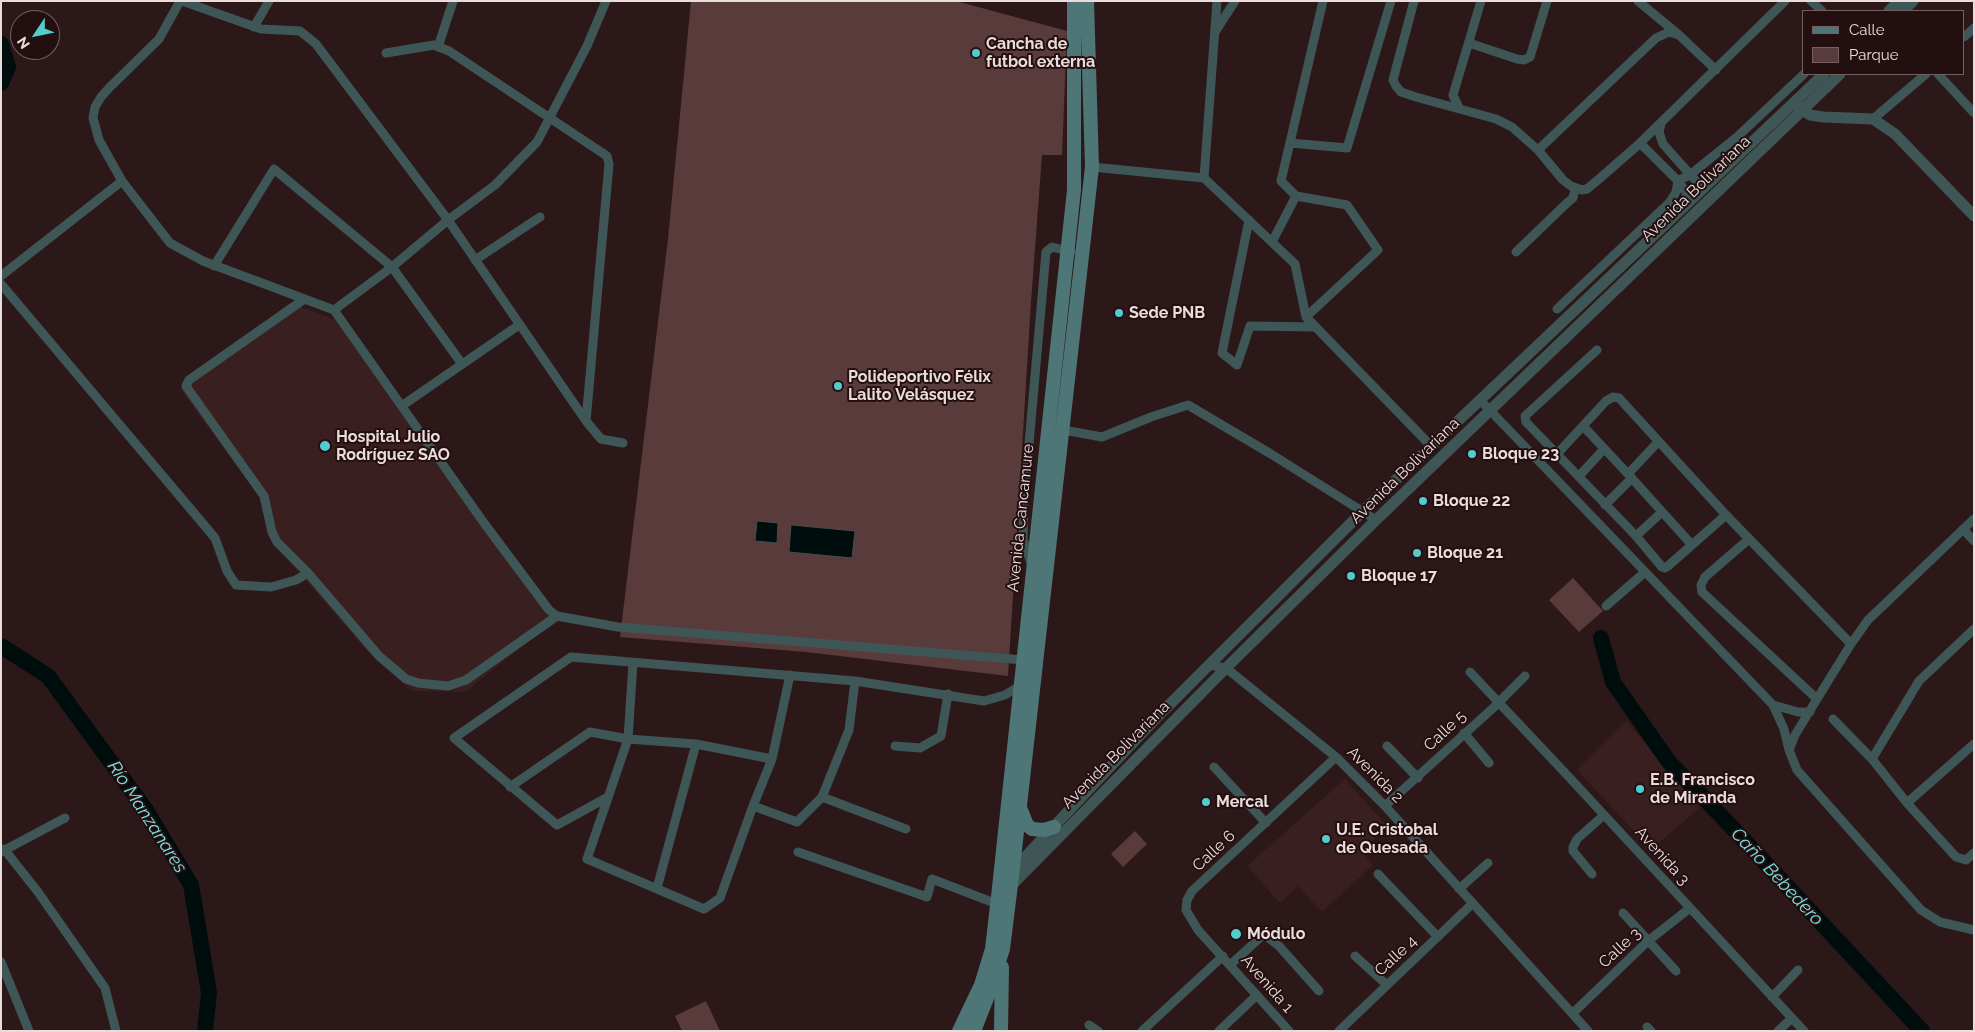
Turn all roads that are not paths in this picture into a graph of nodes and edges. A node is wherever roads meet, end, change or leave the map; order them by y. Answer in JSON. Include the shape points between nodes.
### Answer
{"nodes":[{"id":1,"x":181,"y":1,"type":"edge"},
{"id":2,"x":270,"y":1,"type":"edge"},
{"id":3,"x":453,"y":1,"type":"edge"},
{"id":4,"x":606,"y":1,"type":"edge"},
{"id":5,"x":1074,"y":1,"type":"edge"},
{"id":6,"x":1087,"y":1,"type":"edge"},
{"id":7,"x":1217,"y":1,"type":"edge"},
{"id":8,"x":1235,"y":1,"type":"edge"},
{"id":9,"x":1323,"y":1,"type":"edge"},
{"id":10,"x":1391,"y":1,"type":"edge"},
{"id":11,"x":1414,"y":1,"type":"edge"},
{"id":12,"x":1481,"y":1,"type":"edge"},
{"id":13,"x":1547,"y":1,"type":"edge"},
{"id":14,"x":1638,"y":1,"type":"edge"},
{"id":15,"x":1785,"y":1,"type":"edge"},
{"id":16,"x":1811,"y":1,"type":"edge"},
{"id":17,"x":1899,"y":1,"type":"edge"},
{"id":18,"x":1913,"y":1,"type":"edge"},
{"id":19,"x":1821,"y":10,"type":"edge"},
{"id":20,"x":1890,"y":10,"type":"edge"},
{"id":21,"x":1904,"y":10,"type":"edge"},
{"id":22,"x":254,"y":27,"type":"junction"},
{"id":23,"x":1214,"y":32,"type":"junction"},
{"id":24,"x":1679,"y":35,"type":"junction"},
{"id":25,"x":1469,"y":43,"type":"junction"},
{"id":26,"x":438,"y":47,"type":"junction"},
{"id":27,"x":386,"y":53,"type":"dead end"},
{"id":28,"x":1716,"y":70,"type":"junction"},
{"id":29,"x":1803,"y":75,"type":"edge"},
{"id":30,"x":1823,"y":75,"type":"edge"},
{"id":31,"x":1839,"y":75,"type":"edge"},
{"id":32,"x":1925,"y":75,"type":"edge"},
{"id":33,"x":1939,"y":75,"type":"edge"},
{"id":34,"x":1453,"y":95,"type":"junction"},
{"id":35,"x":1076,"y":102,"type":"junction"},
{"id":36,"x":1793,"y":102,"type":"junction"},
{"id":37,"x":1090,"y":103,"type":"junction"},
{"id":38,"x":1441,"y":103,"type":"junction"},
{"id":39,"x":1459,"y":108,"type":"junction"},
{"id":40,"x":1801,"y":111,"type":"junction"},
{"id":41,"x":1974,"y":113,"type":"edge"},
{"id":42,"x":550,"y":116,"type":"junction"},
{"id":43,"x":1873,"y":119,"type":"junction"},
{"id":44,"x":1662,"y":122,"type":"junction"},
{"id":45,"x":1290,"y":143,"type":"junction"},
{"id":46,"x":1638,"y":145,"type":"junction"},
{"id":47,"x":1538,"y":150,"type":"junction"},
{"id":48,"x":1092,"y":167,"type":"junction"},
{"id":49,"x":1691,"y":174,"type":"junction"},
{"id":50,"x":1204,"y":178,"type":"junction"},
{"id":51,"x":122,"y":180,"type":"junction"},
{"id":52,"x":1678,"y":182,"type":"junction"},
{"id":53,"x":1708,"y":184,"type":"junction"},
{"id":54,"x":1575,"y":189,"type":"junction"},
{"id":55,"x":1296,"y":196,"type":"junction"},
{"id":56,"x":1688,"y":203,"type":"junction"},
{"id":57,"x":1974,"y":216,"type":"edge"},
{"id":58,"x":540,"y":218,"type":"dead end"},
{"id":59,"x":448,"y":220,"type":"junction"},
{"id":60,"x":1249,"y":220,"type":"junction"},
{"id":61,"x":1272,"y":242,"type":"junction"},
{"id":62,"x":1075,"y":252,"type":"junction"},
{"id":63,"x":1516,"y":252,"type":"dead end"},
{"id":64,"x":475,"y":260,"type":"junction"},
{"id":65,"x":214,"y":266,"type":"junction"},
{"id":66,"x":392,"y":267,"type":"junction"},
{"id":67,"x":1,"y":276,"type":"edge"},
{"id":68,"x":1,"y":284,"type":"edge"},
{"id":69,"x":303,"y":300,"type":"junction"},
{"id":70,"x":1557,"y":309,"type":"dead end"},
{"id":71,"x":334,"y":310,"type":"junction"},
{"id":72,"x":1306,"y":317,"type":"junction"},
{"id":73,"x":519,"y":325,"type":"junction"},
{"id":74,"x":1315,"y":326,"type":"junction"},
{"id":75,"x":1597,"y":350,"type":"dead end"},
{"id":76,"x":462,"y":364,"type":"junction"},
{"id":77,"x":1480,"y":400,"type":"junction"},
{"id":78,"x":403,"y":406,"type":"junction"},
{"id":79,"x":1490,"y":411,"type":"junction"},
{"id":80,"x":586,"y":420,"type":"junction"},
{"id":81,"x":1049,"y":427,"type":"junction"},
{"id":82,"x":1584,"y":427,"type":"junction"},
{"id":83,"x":1063,"y":430,"type":"junction"},
{"id":84,"x":1658,"y":442,"type":"junction"},
{"id":85,"x":623,"y":443,"type":"dead end"},
{"id":86,"x":1432,"y":446,"type":"junction"},
{"id":87,"x":1604,"y":449,"type":"junction"},
{"id":88,"x":1557,"y":454,"type":"junction"},
{"id":89,"x":1579,"y":476,"type":"junction"},
{"id":90,"x":1630,"y":476,"type":"junction"},
{"id":91,"x":1605,"y":504,"type":"junction"},
{"id":92,"x":1363,"y":511,"type":"junction"},
{"id":93,"x":1662,"y":512,"type":"junction"},
{"id":94,"x":1726,"y":515,"type":"junction"},
{"id":95,"x":1974,"y":519,"type":"edge"},
{"id":96,"x":1376,"y":520,"type":"junction"},
{"id":97,"x":1963,"y":529,"type":"junction"},
{"id":98,"x":1636,"y":536,"type":"junction"},
{"id":99,"x":1749,"y":539,"type":"junction"},
{"id":100,"x":1974,"y":541,"type":"edge"},
{"id":101,"x":1692,"y":545,"type":"junction"},
{"id":102,"x":1033,"y":570,"type":"junction"},
{"id":103,"x":1645,"y":572,"type":"junction"},
{"id":104,"x":308,"y":573,"type":"junction"},
{"id":105,"x":1037,"y":602,"type":"junction"},
{"id":106,"x":1606,"y":606,"type":"dead end"},
{"id":107,"x":557,"y":616,"type":"junction"},
{"id":108,"x":1974,"y":629,"type":"edge"},
{"id":109,"x":1851,"y":644,"type":"junction"},
{"id":110,"x":1223,"y":651,"type":"junction"},
{"id":111,"x":1024,"y":660,"type":"junction"},
{"id":112,"x":633,"y":662,"type":"junction"},
{"id":113,"x":1209,"y":665,"type":"junction"},
{"id":114,"x":1226,"y":668,"type":"junction"},
{"id":115,"x":1470,"y":672,"type":"dead end"},
{"id":116,"x":790,"y":675,"type":"junction"},
{"id":117,"x":1524,"y":676,"type":"dead end"},
{"id":118,"x":855,"y":681,"type":"junction"},
{"id":119,"x":1021,"y":685,"type":"junction"},
{"id":120,"x":948,"y":694,"type":"junction"},
{"id":121,"x":1816,"y":700,"type":"junction"},
{"id":122,"x":1499,"y":702,"type":"junction"},
{"id":123,"x":1772,"y":705,"type":"junction"},
{"id":124,"x":1810,"y":712,"type":"junction"},
{"id":125,"x":1833,"y":719,"type":"dead end"},
{"id":126,"x":1464,"y":733,"type":"junction"},
{"id":127,"x":628,"y":739,"type":"junction"},
{"id":128,"x":696,"y":744,"type":"junction"},
{"id":129,"x":1974,"y":744,"type":"edge"},
{"id":130,"x":895,"y":746,"type":"dead end"},
{"id":131,"x":1387,"y":746,"type":"dead end"},
{"id":132,"x":1788,"y":750,"type":"junction"},
{"id":133,"x":1336,"y":757,"type":"junction"},
{"id":134,"x":772,"y":759,"type":"junction"},
{"id":135,"x":1872,"y":759,"type":"junction"},
{"id":136,"x":1488,"y":763,"type":"dead end"},
{"id":137,"x":1214,"y":767,"type":"dead end"},
{"id":138,"x":1418,"y":778,"type":"junction"},
{"id":139,"x":510,"y":787,"type":"junction"},
{"id":140,"x":608,"y":796,"type":"junction"},
{"id":141,"x":822,"y":797,"type":"junction"},
{"id":142,"x":1907,"y":804,"type":"junction"},
{"id":143,"x":753,"y":806,"type":"junction"},
{"id":144,"x":1385,"y":806,"type":"junction"},
{"id":145,"x":1020,"y":809,"type":"junction"},
{"id":146,"x":1604,"y":815,"type":"junction"},
{"id":147,"x":65,"y":818,"type":"dead end"},
{"id":148,"x":1266,"y":823,"type":"junction"},
{"id":149,"x":1054,"y":827,"type":"junction"},
{"id":150,"x":906,"y":828,"type":"dead end"},
{"id":151,"x":3,"y":850,"type":"edge"},
{"id":152,"x":798,"y":852,"type":"dead end"},
{"id":153,"x":1974,"y":853,"type":"edge"},
{"id":154,"x":1488,"y":862,"type":"dead end"},
{"id":155,"x":1013,"y":870,"type":"junction"},
{"id":156,"x":1378,"y":874,"type":"dead end"},
{"id":157,"x":1592,"y":874,"type":"dead end"},
{"id":158,"x":657,"y":888,"type":"junction"},
{"id":159,"x":1459,"y":889,"type":"junction"},
{"id":160,"x":1002,"y":893,"type":"junction"},
{"id":161,"x":1472,"y":903,"type":"junction"},
{"id":162,"x":1690,"y":908,"type":"junction"},
{"id":163,"x":1186,"y":910,"type":"joint"},
{"id":164,"x":1623,"y":913,"type":"dead end"},
{"id":165,"x":1974,"y":930,"type":"edge"},
{"id":166,"x":1438,"y":937,"type":"junction"},
{"id":167,"x":1648,"y":941,"type":"junction"},
{"id":168,"x":1003,"y":948,"type":"junction"},
{"id":169,"x":1223,"y":956,"type":"junction"},
{"id":170,"x":1355,"y":956,"type":"dead end"},
{"id":171,"x":1,"y":962,"type":"edge"},
{"id":172,"x":1230,"y":964,"type":"junction"},
{"id":173,"x":1798,"y":970,"type":"dead end"},
{"id":174,"x":1676,"y":971,"type":"dead end"},
{"id":175,"x":1387,"y":986,"type":"junction"},
{"id":176,"x":1319,"y":991,"type":"dead end"},
{"id":177,"x":1257,"y":995,"type":"junction"},
{"id":178,"x":1772,"y":997,"type":"junction"},
{"id":179,"x":1573,"y":1012,"type":"junction"},
{"id":180,"x":1792,"y":1018,"type":"junction"},
{"id":181,"x":1089,"y":1025,"type":"dead end"},
{"id":182,"x":1286,"y":1030,"type":"edge"},
{"id":183,"x":29,"y":1031,"type":"edge"},
{"id":184,"x":116,"y":1031,"type":"edge"},
{"id":185,"x":959,"y":1031,"type":"edge"},
{"id":186,"x":974,"y":1031,"type":"edge"},
{"id":187,"x":1001,"y":1031,"type":"edge"},
{"id":188,"x":1098,"y":1031,"type":"edge"},
{"id":189,"x":1142,"y":1031,"type":"edge"},
{"id":190,"x":1219,"y":1031,"type":"edge"},
{"id":191,"x":1339,"y":1031,"type":"edge"},
{"id":192,"x":1588,"y":1031,"type":"edge"},
{"id":193,"x":1778,"y":1031,"type":"edge"},
{"id":194,"x":1804,"y":1031,"type":"edge"}],
"edges":[{"from":1,"to":22,"type":"street"},
{"from":1,"to":51,"type":"street","via":[[159,39],[95,107],[93,118],[99,140]]},
{"from":2,"to":22,"type":"street"},
{"from":3,"to":26,"type":"street"},
{"from":4,"to":42,"type":"street","via":[[587,46]]},
{"from":5,"to":35,"type":"main road","name":"Avenida Cancamure"},
{"from":6,"to":37,"type":"main road","name":"Avenida Cancamure"},
{"from":7,"to":23,"type":"street"},
{"from":8,"to":23,"type":"street"},
{"from":9,"to":45,"type":"street"},
{"from":10,"to":45,"type":"street","via":[[1347,148]]},
{"from":11,"to":38,"type":"street","via":[[1393,80],[1401,92]]},
{"from":12,"to":25,"type":"street"},
{"from":13,"to":25,"type":"street","via":[[1530,57],[1516,60]]},
{"from":14,"to":24,"type":"street"},
{"from":15,"to":28,"type":"street"},
{"from":16,"to":19,"type":"street"},
{"from":17,"to":20,"type":"street"},
{"from":18,"to":21,"type":"street"},
{"from":22,"to":59,"type":"street","via":[[300,31],[316,44]]},
{"from":23,"to":50,"type":"street"},
{"from":24,"to":28,"type":"street"},
{"from":24,"to":47,"type":"street","via":[[1669,32],[1656,38]]},
{"from":25,"to":34,"type":"street"},
{"from":26,"to":27,"type":"street"},
{"from":26,"to":42,"type":"street"},
{"from":28,"to":44,"type":"street"},
{"from":29,"to":49,"type":"street","via":[[1737,138]]},
{"from":30,"to":36,"type":"street","name":"Avenida Bolivariana"},
{"from":31,"to":40,"type":"street","name":"Avenida Bolivariana"},
{"from":32,"to":43,"type":"street"},
{"from":33,"to":41,"type":"street"},
{"from":34,"to":38,"type":"street"},
{"from":34,"to":39,"type":"street"},
{"from":35,"to":37,"type":"street"},
{"from":35,"to":62,"type":"main road","name":"Avenida Cancamure"},
{"from":36,"to":40,"type":"street"},
{"from":36,"to":53,"type":"street","name":"Avenida Bolivariana"},
{"from":37,"to":48,"type":"main road","name":"Avenida Cancamure"},
{"from":38,"to":39,"type":"street"},
{"from":39,"to":47,"type":"street","via":[[1496,118],[1512,127]]},
{"from":40,"to":43,"type":"street","via":[[1822,117]]},
{"from":40,"to":79,"type":"street","name":"Avenida Bolivariana"},
{"from":42,"to":59,"type":"street","via":[[537,142],[513,168]]},
{"from":42,"to":80,"type":"street","via":[[607,156],[609,164]]},
{"from":43,"to":57,"type":"street","via":[[1895,134]]},
{"from":44,"to":46,"type":"street"},
{"from":44,"to":49,"type":"street","via":[[1660,138]]},
{"from":45,"to":55,"type":"street","via":[[1281,181]]},
{"from":46,"to":52,"type":"street","via":[[1643,146]]},
{"from":46,"to":54,"type":"street","via":[[1587,189]]},
{"from":47,"to":54,"type":"street"},
{"from":48,"to":50,"type":"street"},
{"from":48,"to":62,"type":"main road","name":"Avenida Cancamure"},
{"from":49,"to":52,"type":"street"},
{"from":49,"to":53,"type":"street","via":[[1701,185]]},
{"from":50,"to":60,"type":"street"},
{"from":51,"to":65,"type":"street","via":[[170,243]]},
{"from":51,"to":67,"type":"street"},
{"from":52,"to":56,"type":"street","via":[[1686,192]]},
{"from":52,"to":70,"type":"street","via":[[1670,202]]},
{"from":53,"to":56,"type":"street","name":"Avenida Bolivariana"},
{"from":54,"to":63,"type":"street","via":[[1572,198]]},
{"from":55,"to":61,"type":"street"},
{"from":55,"to":72,"type":"street","via":[[1347,205],[1378,250]]},
{"from":56,"to":77,"type":"street","name":"Avenida Bolivariana"},
{"from":58,"to":64,"type":"street"},
{"from":59,"to":64,"type":"street"},
{"from":59,"to":66,"type":"street"},
{"from":60,"to":61,"type":"street"},
{"from":60,"to":74,"type":"street","via":[[1222,353],[1237,365],[1250,326]]},
{"from":61,"to":72,"type":"street","via":[[1295,264]]},
{"from":62,"to":81,"type":"main road","name":"Avenida Cancamure"},
{"from":62,"to":83,"type":"main road","name":"Avenida Cancamure"},
{"from":62,"to":102,"type":"street","via":[[1052,247],[1046,252],[1024,500],[1023,543]]},
{"from":64,"to":73,"type":"street"},
{"from":65,"to":66,"type":"street","via":[[274,169]]},
{"from":65,"to":69,"type":"street"},
{"from":66,"to":71,"type":"street"},
{"from":66,"to":76,"type":"street"},
{"from":68,"to":104,"type":"street","via":[[215,538],[227,571],[236,585],[271,587]]},
{"from":69,"to":71,"type":"street"},
{"from":69,"to":104,"type":"street","via":[[189,380],[186,386],[264,496],[277,542]]},
{"from":71,"to":78,"type":"street"},
{"from":72,"to":74,"type":"street"},
{"from":73,"to":76,"type":"street"},
{"from":73,"to":80,"type":"street"},
{"from":74,"to":86,"type":"street"},
{"from":75,"to":88,"type":"street","via":[[1525,416],[1526,422]]},
{"from":76,"to":78,"type":"street"},
{"from":77,"to":79,"type":"street"},
{"from":77,"to":86,"type":"street","name":"Avenida Bolivariana"},
{"from":78,"to":107,"type":"street","via":[[489,530],[544,604]]},
{"from":79,"to":96,"type":"street","name":"Avenida Bolivariana"},
{"from":79,"to":103,"type":"street"},
{"from":80,"to":85,"type":"street","via":[[601,439]]},
{"from":81,"to":83,"type":"street"},
{"from":81,"to":102,"type":"main road","name":"Avenida Cancamure"},
{"from":82,"to":84,"type":"street","via":[[1606,401],[1619,398]]},
{"from":82,"to":87,"type":"street"},
{"from":82,"to":88,"type":"street"},
{"from":83,"to":92,"type":"street","via":[[1102,437],[1188,404]]},
{"from":83,"to":105,"type":"main road","name":"Avenida Cancamure"},
{"from":84,"to":90,"type":"street"},
{"from":84,"to":94,"type":"street"},
{"from":86,"to":92,"type":"street","name":"Avenida Bolivariana"},
{"from":87,"to":89,"type":"street"},
{"from":87,"to":90,"type":"street"},
{"from":88,"to":89,"type":"street"},
{"from":89,"to":91,"type":"street"},
{"from":90,"to":91,"type":"street"},
{"from":90,"to":93,"type":"street"},
{"from":91,"to":98,"type":"street"},
{"from":92,"to":96,"type":"street"},
{"from":92,"to":110,"type":"street","name":"Avenida Bolivariana"},
{"from":93,"to":98,"type":"street"},
{"from":93,"to":101,"type":"street"},
{"from":94,"to":99,"type":"street"},
{"from":94,"to":101,"type":"street"},
{"from":95,"to":97,"type":"street"},
{"from":96,"to":114,"type":"street","name":"Avenida Bolivariana"},
{"from":97,"to":100,"type":"street"},
{"from":97,"to":109,"type":"street","via":[[1868,620]]},
{"from":98,"to":101,"type":"street","via":[[1665,568]]},
{"from":99,"to":109,"type":"street"},
{"from":99,"to":121,"type":"street","via":[[1704,577],[1702,592]]},
{"from":102,"to":105,"type":"main road","name":"Avenida Cancamure"},
{"from":103,"to":106,"type":"street"},
{"from":103,"to":123,"type":"street"},
{"from":104,"to":107,"type":"street","via":[[380,656],[406,679],[418,684],[448,686],[466,680]]},
{"from":105,"to":111,"type":"main road","name":"Avenida Cancamure"},
{"from":105,"to":145,"type":"main road","name":"Avenida Cancamure"},
{"from":107,"to":111,"type":"street","via":[[618,628]]},
{"from":108,"to":135,"type":"street","via":[[1919,681]]},
{"from":109,"to":121,"type":"street"},
{"from":110,"to":113,"type":"street","name":"Avenida Bolivariana"},
{"from":110,"to":114,"type":"street"},
{"from":111,"to":119,"type":"main road","name":"Avenida Cancamure"},
{"from":112,"to":116,"type":"street"},
{"from":112,"to":127,"type":"street"},
{"from":112,"to":139,"type":"street","via":[[571,657],[454,738]]},
{"from":113,"to":114,"type":"street"},
{"from":113,"to":149,"type":"street","name":"Avenida Bolivariana"},
{"from":114,"to":133,"type":"street","name":"Avenida 2"},
{"from":114,"to":160,"type":"street","name":"Avenida Bolivariana"},
{"from":115,"to":122,"type":"street","name":"Avenida 3"},
{"from":116,"to":118,"type":"street"},
{"from":116,"to":134,"type":"street"},
{"from":117,"to":122,"type":"street","name":"Calle 5"},
{"from":118,"to":120,"type":"street"},
{"from":118,"to":141,"type":"street","via":[[849,730]]},
{"from":119,"to":120,"type":"street","via":[[1005,695],[984,701]]},
{"from":119,"to":160,"type":"main road","name":"Avenida Cancamure"},
{"from":120,"to":130,"type":"street","via":[[941,736],[920,748]]},
{"from":121,"to":124,"type":"street"},
{"from":122,"to":126,"type":"street","name":"Calle 5"},
{"from":122,"to":146,"type":"street","name":"Avenida 3"},
{"from":123,"to":124,"type":"street"},
{"from":123,"to":132,"type":"street","via":[[1784,729]]},
{"from":124,"to":132,"type":"street"},
{"from":125,"to":135,"type":"street"},
{"from":126,"to":136,"type":"street"},
{"from":126,"to":138,"type":"street","name":"Calle 5"},
{"from":127,"to":128,"type":"street"},
{"from":127,"to":139,"type":"street","via":[[590,732]]},
{"from":127,"to":140,"type":"street"},
{"from":128,"to":134,"type":"street"},
{"from":128,"to":158,"type":"street"},
{"from":129,"to":142,"type":"street"},
{"from":131,"to":138,"type":"street"},
{"from":132,"to":165,"type":"street","via":[[1797,770],[1815,792],[1921,910],[1940,922]]},
{"from":133,"to":144,"type":"street","name":"Avenida 2"},
{"from":133,"to":148,"type":"street","name":"Calle 6"},
{"from":134,"to":143,"type":"street"},
{"from":135,"to":142,"type":"street"},
{"from":137,"to":148,"type":"street"},
{"from":138,"to":144,"type":"street","name":"Calle 5"},
{"from":139,"to":140,"type":"street","via":[[557,825]]},
{"from":140,"to":158,"type":"street","via":[[587,860]]},
{"from":141,"to":143,"type":"street","via":[[797,822]]},
{"from":141,"to":150,"type":"street"},
{"from":142,"to":153,"type":"street","via":[[1956,857],[1966,860]]},
{"from":143,"to":158,"type":"street","via":[[720,898],[704,909]]},
{"from":144,"to":159,"type":"street","name":"Avenida 2"},
{"from":145,"to":149,"type":"main road","via":[[1032,829]]},
{"from":145,"to":155,"type":"main road","name":"Avenida Cancamure"},
{"from":146,"to":157,"type":"street","via":[[1577,839],[1573,847]]},
{"from":146,"to":162,"type":"street","name":"Avenida 3"},
{"from":147,"to":151,"type":"street"},
{"from":148,"to":163,"type":"street","name":"Calle 6","via":[[1192,891]]},
{"from":149,"to":155,"type":"street","name":"Avenida Bolivariana"},
{"from":151,"to":184,"type":"street","via":[[38,892],[104,988]]},
{"from":152,"to":160,"type":"street","via":[[927,898],[932,878]]},
{"from":154,"to":159,"type":"street"},
{"from":155,"to":160,"type":"main road","name":"Avenida Cancamure"},
{"from":156,"to":166,"type":"street"},
{"from":159,"to":161,"type":"street","name":"Avenida 2"},
{"from":160,"to":168,"type":"main road","name":"Avenida Cancamure"},
{"from":160,"to":185,"type":"main road","name":"Avenida Cancamure","via":[[992,949],[981,985]]},
{"from":161,"to":166,"type":"street","name":"Calle 4"},
{"from":161,"to":179,"type":"street","name":"Avenida 2"},
{"from":162,"to":167,"type":"street","name":"Calle 3"},
{"from":162,"to":178,"type":"street","name":"Avenida 3"},
{"from":163,"to":169,"type":"street","name":"Avenida 1","via":[[1198,930]]},
{"from":164,"to":167,"type":"street"},
{"from":166,"to":175,"type":"street","name":"Calle 4"},
{"from":167,"to":174,"type":"street"},
{"from":167,"to":179,"type":"street","name":"Calle 3"},
{"from":168,"to":186,"type":"main road","name":"Avenida Cancamure"},
{"from":168,"to":187,"type":"main road"},
{"from":169,"to":172,"type":"street","name":"Avenida 1"},
{"from":169,"to":189,"type":"street"},
{"from":170,"to":175,"type":"street"},
{"from":171,"to":183,"type":"street"},
{"from":172,"to":176,"type":"street","via":[[1266,936]]},
{"from":172,"to":177,"type":"street","name":"Avenida 1"},
{"from":173,"to":178,"type":"street"},
{"from":175,"to":191,"type":"street","name":"Calle 4"},
{"from":177,"to":182,"type":"street","name":"Avenida 1"},
{"from":177,"to":190,"type":"street"},
{"from":178,"to":180,"type":"street","name":"Avenida 3"},
{"from":179,"to":192,"type":"street","name":"Avenida 2"},
{"from":180,"to":193,"type":"street"},
{"from":180,"to":194,"type":"street","name":"Avenida 3"},
{"from":181,"to":188,"type":"street"}]}
